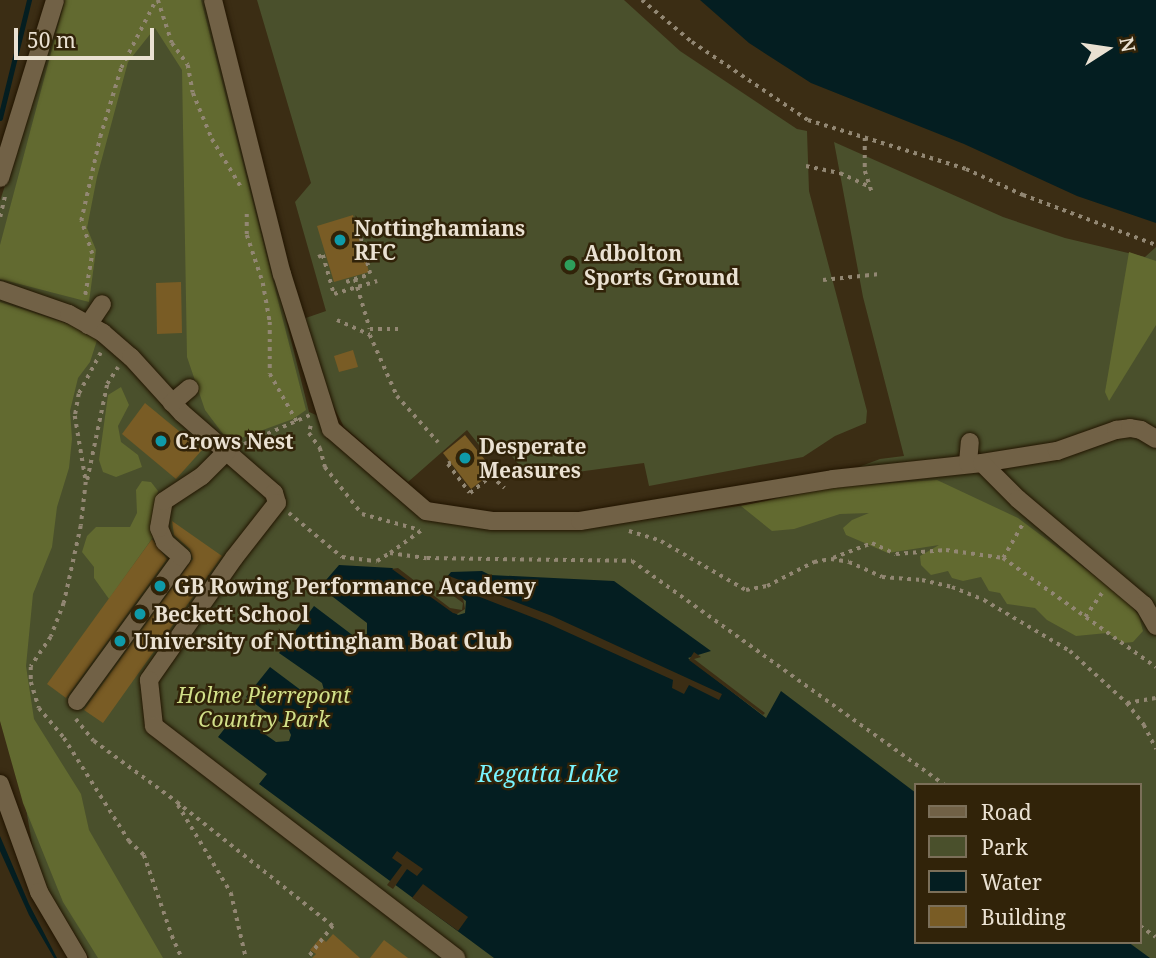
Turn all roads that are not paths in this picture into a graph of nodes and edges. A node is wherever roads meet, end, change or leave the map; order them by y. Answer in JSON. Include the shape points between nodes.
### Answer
{"nodes":[{"id":1,"x":55,"y":0,"type":"edge"},
{"id":2,"x":213,"y":0,"type":"edge"},
{"id":3,"x":0,"y":178,"type":"edge"},
{"id":4,"x":0,"y":290,"type":"edge"},
{"id":5,"x":102,"y":304,"type":"dead end"},
{"id":6,"x":85,"y":323,"type":"junction"},
{"id":7,"x":190,"y":387,"type":"dead end"},
{"id":8,"x":172,"y":403,"type":"junction"},
{"id":9,"x":1156,"y":439,"type":"edge"},
{"id":10,"x":970,"y":442,"type":"dead end"},
{"id":11,"x":227,"y":451,"type":"junction"},
{"id":12,"x":975,"y":463,"type":"junction"},
{"id":13,"x":1156,"y":626,"type":"edge"},
{"id":14,"x":78,"y":701,"type":"road end"},
{"id":15,"x":0,"y":784,"type":"edge"},
{"id":16,"x":78,"y":958,"type":"edge"},
{"id":17,"x":456,"y":958,"type":"edge"}],
"edges":[{"from":1,"to":3,"type":"street"},
{"from":2,"to":12,"type":"street","via":[[282,274],[331,429],[426,511],[492,521],[580,521],[833,479]]},
{"from":4,"to":6,"type":"street"},
{"from":5,"to":6,"type":"street"},
{"from":6,"to":8,"type":"street","via":[[127,354]]},
{"from":7,"to":8,"type":"street"},
{"from":8,"to":11,"type":"street"},
{"from":9,"to":12,"type":"street","via":[[1130,428],[1063,450]]},
{"from":10,"to":12,"type":"street"},
{"from":11,"to":14,"type":"street","via":[[202,476],[164,501],[159,528],[182,556]]},
{"from":11,"to":17,"type":"street","via":[[274,493],[277,503],[149,680],[154,726]]},
{"from":12,"to":13,"type":"street","via":[[1144,604]]},
{"from":15,"to":16,"type":"street","via":[[39,892]]}]}
